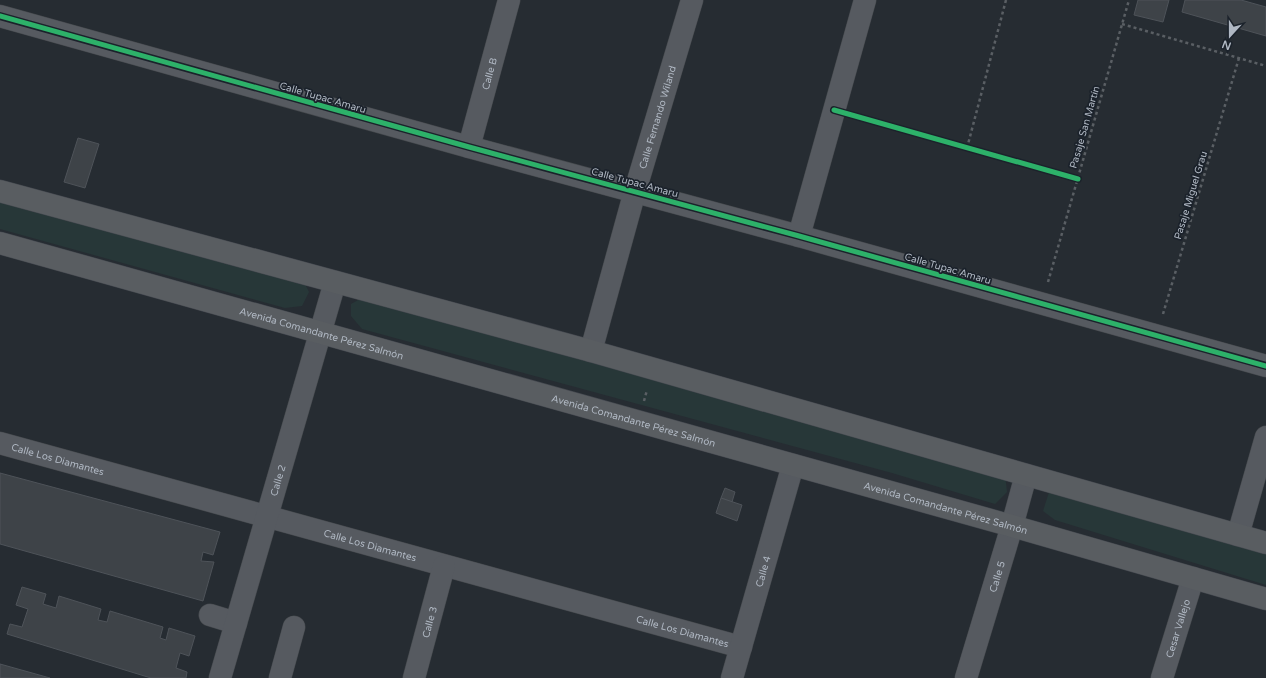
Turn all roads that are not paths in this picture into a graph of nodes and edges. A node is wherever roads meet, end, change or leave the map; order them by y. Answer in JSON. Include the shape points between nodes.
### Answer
{"nodes":[{"id":1,"x":509,"y":0,"type":"edge"},
{"id":2,"x":692,"y":0,"type":"edge"},
{"id":3,"x":866,"y":0,"type":"edge"},
{"id":4,"x":0,"y":16,"type":"edge"},
{"id":5,"x":469,"y":147,"type":"junction"},
{"id":6,"x":0,"y":191,"type":"edge"},
{"id":7,"x":636,"y":191,"type":"junction"},
{"id":8,"x":799,"y":236,"type":"junction"},
{"id":9,"x":0,"y":243,"type":"edge"},
{"id":10,"x":335,"y":282,"type":"junction"},
{"id":11,"x":320,"y":333,"type":"junction"},
{"id":12,"x":591,"y":351,"type":"junction"},
{"id":13,"x":1266,"y":366,"type":"edge"},
{"id":14,"x":1266,"y":437,"type":"edge"},
{"id":15,"x":0,"y":444,"type":"edge"},
{"id":16,"x":793,"y":465,"type":"junction"},
{"id":17,"x":1026,"y":474,"type":"junction"},
{"id":18,"x":267,"y":517,"type":"junction"},
{"id":19,"x":1012,"y":526,"type":"junction"},
{"id":20,"x":1238,"y":535,"type":"junction"},
{"id":21,"x":1266,"y":543,"type":"edge"},
{"id":22,"x":444,"y":566,"type":"junction"},
{"id":23,"x":1193,"y":578,"type":"junction"},
{"id":24,"x":1266,"y":599,"type":"edge"},
{"id":25,"x":210,"y":615,"type":"dead end"},
{"id":26,"x":236,"y":623,"type":"junction"},
{"id":27,"x":294,"y":628,"type":"dead end"},
{"id":28,"x":741,"y":647,"type":"junction"},
{"id":29,"x":220,"y":678,"type":"edge"},
{"id":30,"x":280,"y":678,"type":"edge"},
{"id":31,"x":414,"y":678,"type":"edge"},
{"id":32,"x":732,"y":678,"type":"edge"},
{"id":33,"x":966,"y":678,"type":"edge"},
{"id":34,"x":1162,"y":678,"type":"edge"}],
"edges":[{"from":1,"to":5,"type":"street","name":"Calle B"},
{"from":2,"to":7,"type":"street","name":"Calle Fernando Wiland"},
{"from":3,"to":8,"type":"street"},
{"from":4,"to":5,"type":"street","name":"Calle Tupac Amaru"},
{"from":5,"to":7,"type":"street","name":"Calle Tupac Amaru"},
{"from":6,"to":10,"type":"main road"},
{"from":7,"to":8,"type":"street","name":"Calle Tupac Amaru"},
{"from":7,"to":12,"type":"street","name":"Calle Fernando Wiland"},
{"from":8,"to":13,"type":"street","name":"Calle Tupac Amaru"},
{"from":9,"to":11,"type":"main road","name":"Avenida Comandante Pérez Salmón"},
{"from":10,"to":11,"type":"street","name":"Calle 2"},
{"from":10,"to":12,"type":"main road"},
{"from":11,"to":16,"type":"main road","name":"Avenida Comandante Pérez Salmón"},
{"from":11,"to":18,"type":"street","name":"Calle 2"},
{"from":12,"to":17,"type":"main road"},
{"from":14,"to":20,"type":"street"},
{"from":15,"to":18,"type":"street","name":"Calle Los Diamantes"},
{"from":16,"to":19,"type":"main road","name":"Avenida Comandante Pérez Salmón"},
{"from":16,"to":28,"type":"street","name":"Calle 4"},
{"from":17,"to":19,"type":"street","name":"Calle 5"},
{"from":17,"to":20,"type":"main road"},
{"from":18,"to":22,"type":"street","name":"Calle Los Diamantes"},
{"from":18,"to":26,"type":"street","name":"Calle 2"},
{"from":19,"to":23,"type":"main road","name":"Avenida Comandante Pérez Salmón"},
{"from":19,"to":33,"type":"street","name":"Calle 5"},
{"from":20,"to":21,"type":"main road"},
{"from":22,"to":28,"type":"street","name":"Calle Los Diamantes"},
{"from":22,"to":31,"type":"street","name":"Calle 3"},
{"from":23,"to":24,"type":"main road","name":"Avenida Comandante Pérez Salmón"},
{"from":23,"to":34,"type":"street","name":"Cesar Vallejo"},
{"from":25,"to":26,"type":"street"},
{"from":26,"to":29,"type":"street","name":"Calle 2"},
{"from":27,"to":30,"type":"street"},
{"from":28,"to":32,"type":"street","name":"Calle 4"}]}
